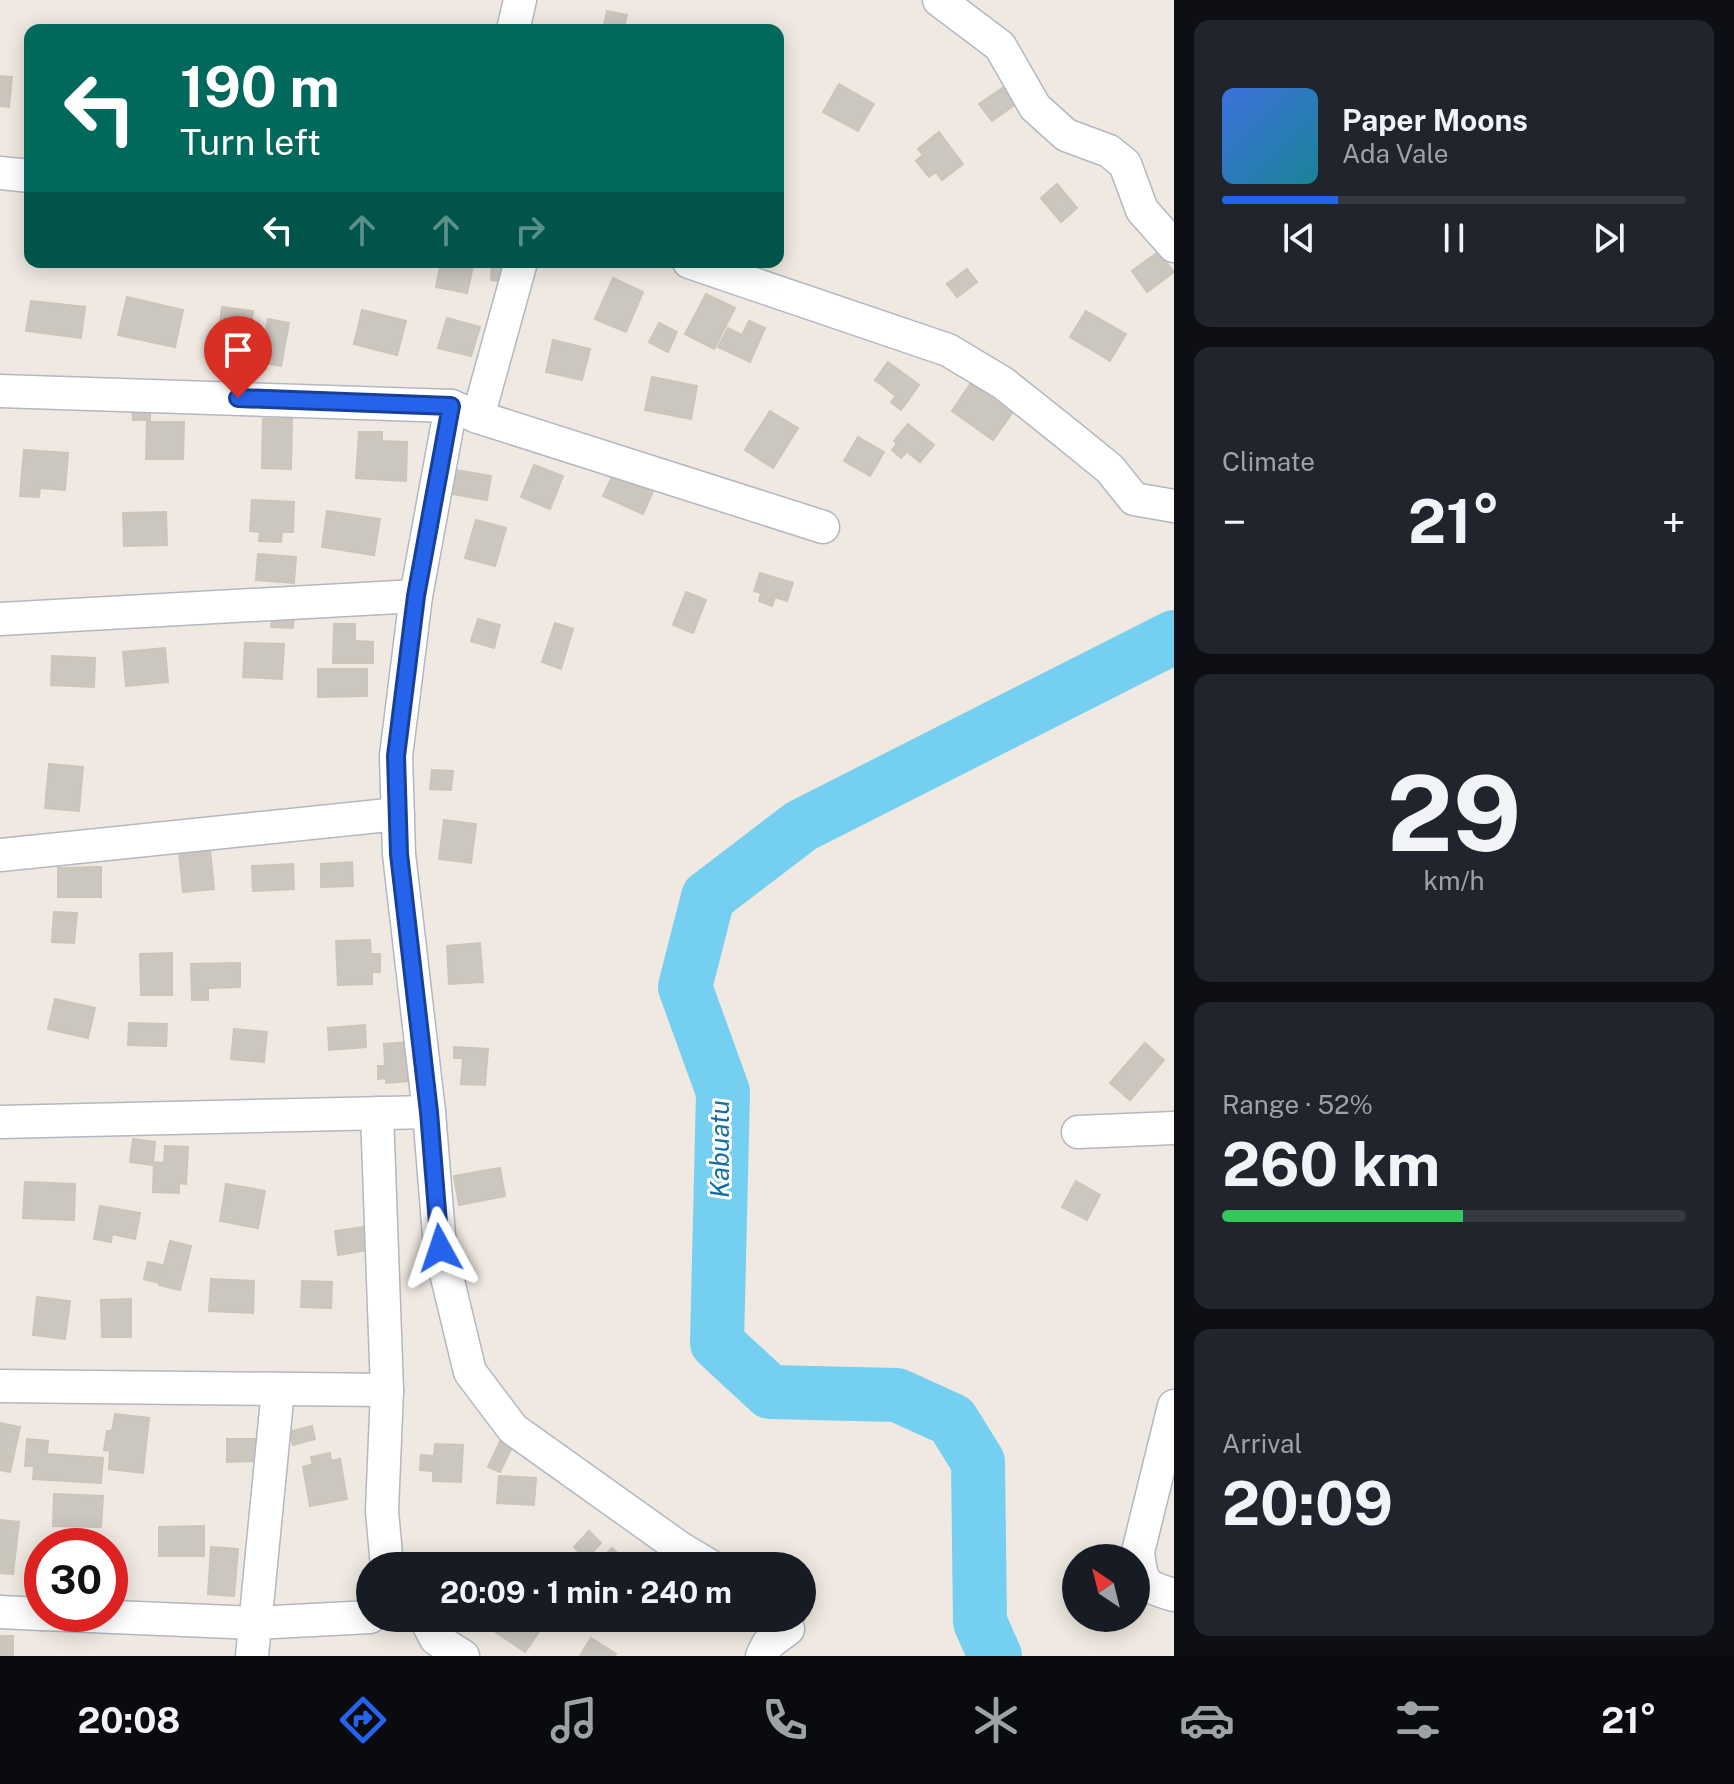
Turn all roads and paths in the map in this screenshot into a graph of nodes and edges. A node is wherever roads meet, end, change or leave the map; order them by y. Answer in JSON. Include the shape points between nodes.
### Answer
{"nodes":[{"id":1,"x":520,"y":0,"type":"edge"},
{"id":2,"x":939,"y":0,"type":"edge"},
{"id":3,"x":514,"y":24,"type":"edge"},
{"id":4,"x":0,"y":173,"type":"edge"},
{"id":5,"x":24,"y":175,"type":"edge"},
{"id":6,"x":1174,"y":246,"type":"edge"},
{"id":7,"x":519,"y":268,"type":"edge"},
{"id":8,"x":707,"y":268,"type":"edge"},
{"id":9,"x":0,"y":391,"type":"edge"},
{"id":10,"x":465,"y":411,"type":"junction"},
{"id":11,"x":1174,"y":506,"type":"edge"},
{"id":12,"x":823,"y":527,"type":"dead end"},
{"id":13,"x":416,"y":596,"type":"junction"},
{"id":14,"x":0,"y":619,"type":"edge"},
{"id":15,"x":398,"y":814,"type":"junction"},
{"id":16,"x":0,"y":855,"type":"edge"},
{"id":17,"x":429,"y":1112,"type":"junction"},
{"id":18,"x":377,"y":1113,"type":"junction"},
{"id":19,"x":0,"y":1122,"type":"edge"},
{"id":20,"x":1174,"y":1128,"type":"edge"},
{"id":21,"x":1078,"y":1132,"type":"dead end"},
{"id":22,"x":0,"y":1386,"type":"edge"},
{"id":23,"x":278,"y":1390,"type":"junction"},
{"id":24,"x":387,"y":1390,"type":"junction"},
{"id":25,"x":1174,"y":1406,"type":"edge"},
{"id":26,"x":386,"y":1552,"type":"edge"},
{"id":27,"x":688,"y":1552,"type":"edge"},
{"id":28,"x":1174,"y":1595,"type":"edge"},
{"id":29,"x":0,"y":1612,"type":"edge"},
{"id":30,"x":24,"y":1613,"type":"edge"},
{"id":31,"x":128,"y":1618,"type":"edge"},
{"id":32,"x":356,"y":1618,"type":"edge"},
{"id":33,"x":255,"y":1623,"type":"junction"},
{"id":34,"x":432,"y":1632,"type":"edge"},
{"id":35,"x":784,"y":1632,"type":"edge"},
{"id":36,"x":252,"y":1656,"type":"edge"},
{"id":37,"x":463,"y":1656,"type":"edge"},
{"id":38,"x":762,"y":1656,"type":"edge"}],
"edges":[{"from":1,"to":3,"type":"street"},
{"from":2,"to":6,"type":"street","via":[[1000,46],[1035,107],[1066,135],[1109,151],[1125,164],[1142,210]]},
{"from":4,"to":5,"type":"street"},
{"from":7,"to":10,"type":"street"},
{"from":8,"to":11,"type":"street","via":[[948,350],[1003,383],[1067,434],[1110,469],[1134,499]]},
{"from":9,"to":10,"type":"street"},
{"from":10,"to":12,"type":"street"},
{"from":10,"to":13,"type":"street"},
{"from":13,"to":14,"type":"street"},
{"from":13,"to":15,"type":"street","via":[[396,756]]},
{"from":15,"to":16,"type":"street"},
{"from":15,"to":17,"type":"street"},
{"from":17,"to":18,"type":"street"},
{"from":17,"to":27,"type":"street","via":[[440,1248],[470,1372],[513,1429]]},
{"from":18,"to":19,"type":"street"},
{"from":18,"to":24,"type":"street"},
{"from":20,"to":21,"type":"street"},
{"from":22,"to":23,"type":"street"},
{"from":23,"to":24,"type":"street"},
{"from":23,"to":33,"type":"street"},
{"from":24,"to":26,"type":"street","via":[[382,1511]]},
{"from":25,"to":28,"type":"street","via":[[1138,1552],[1148,1587]]},
{"from":29,"to":30,"type":"street"},
{"from":31,"to":33,"type":"street"},
{"from":32,"to":33,"type":"street"},
{"from":33,"to":36,"type":"street"},
{"from":34,"to":37,"type":"street"},
{"from":35,"to":38,"type":"street"}]}
